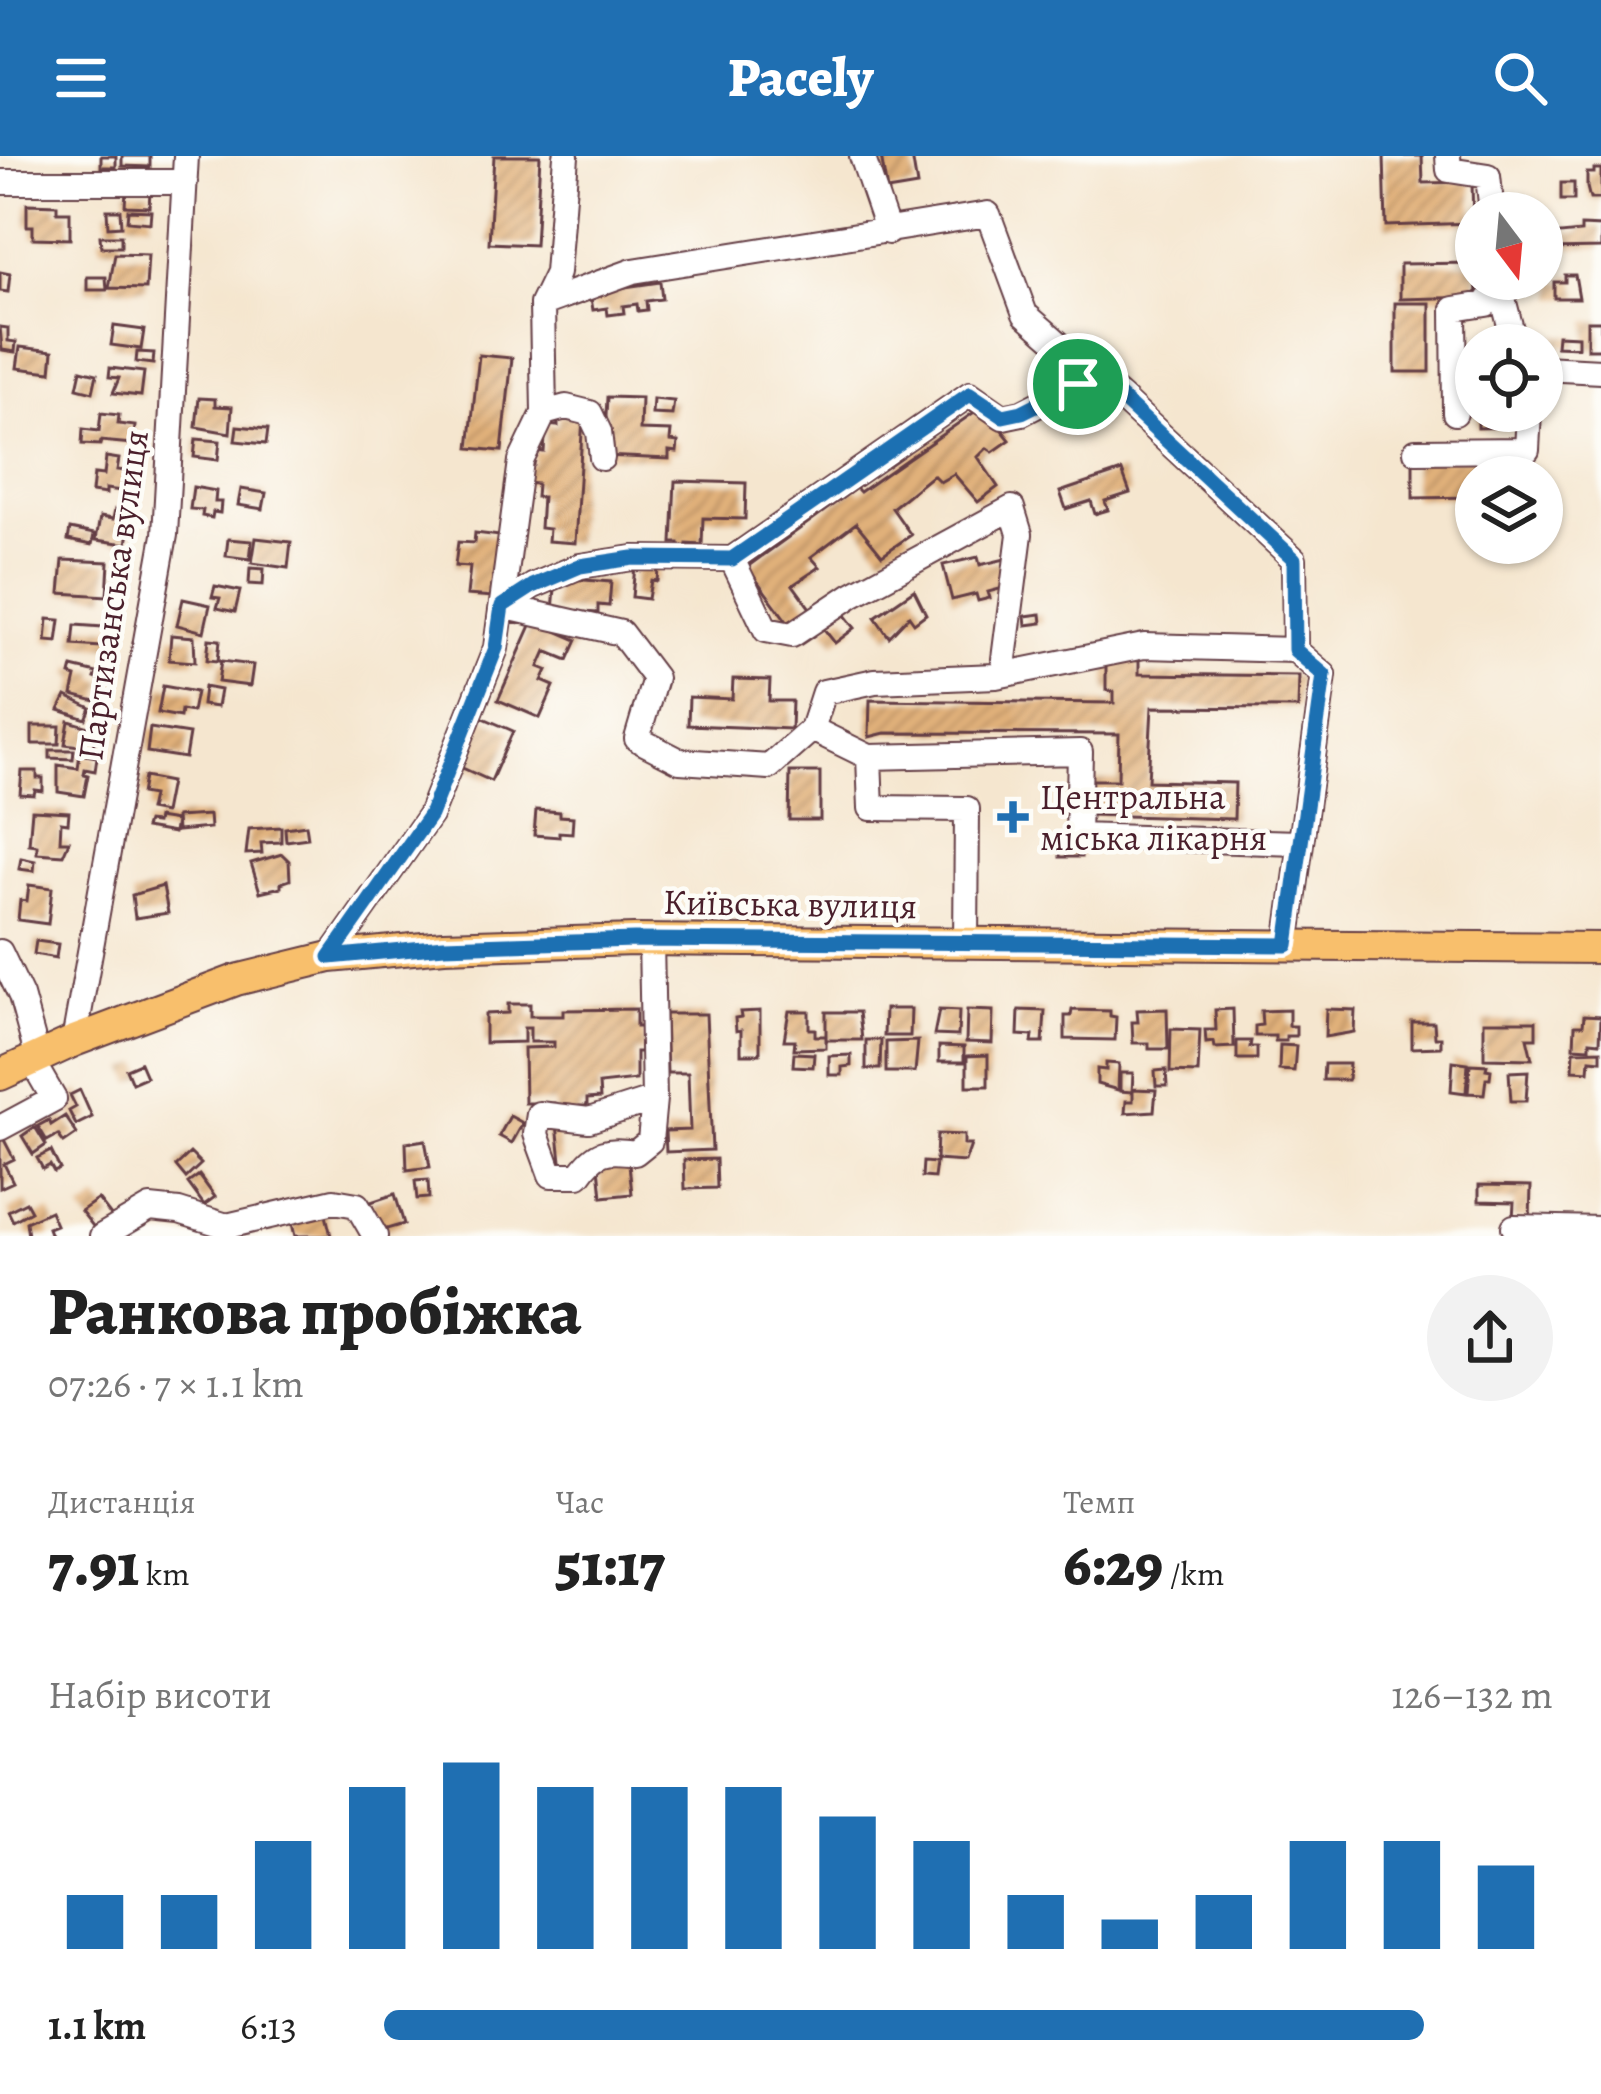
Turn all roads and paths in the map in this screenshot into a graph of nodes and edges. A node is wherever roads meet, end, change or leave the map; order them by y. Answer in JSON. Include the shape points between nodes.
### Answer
{"nodes":[{"id":1,"x":566,"y":156,"type":"edge"},
{"id":2,"x":862,"y":156,"type":"edge"},
{"id":3,"x":1448,"y":156,"type":"edge"},
{"id":4,"x":185,"y":169,"type":"edge"},
{"id":5,"x":0,"y":182,"type":"edge"},
{"id":6,"x":1490,"y":192,"type":"edge"},
{"id":7,"x":889,"y":232,"type":"junction"},
{"id":8,"x":1488,"y":300,"type":"edge"},
{"id":9,"x":542,"y":304,"type":"junction"},
{"id":10,"x":1563,"y":369,"type":"edge"},
{"id":11,"x":1601,"y":371,"type":"edge"},
{"id":12,"x":1120,"y":397,"type":"junction"},
{"id":13,"x":544,"y":413,"type":"junction"},
{"id":14,"x":1455,"y":413,"type":"dead end"},
{"id":15,"x":1528,"y":432,"type":"edge"},
{"id":16,"x":1416,"y":451,"type":"dead end"},
{"id":17,"x":602,"y":458,"type":"dead end"},
{"id":18,"x":732,"y":559,"type":"junction"},
{"id":19,"x":502,"y":606,"type":"junction"},
{"id":20,"x":1295,"y":650,"type":"junction"},
{"id":21,"x":1004,"y":659,"type":"dead end"},
{"id":22,"x":812,"y":729,"type":"junction"},
{"id":23,"x":869,"y":757,"type":"junction"},
{"id":24,"x":1299,"y":843,"type":"junction"},
{"id":25,"x":651,"y":940,"type":"junction"},
{"id":26,"x":966,"y":945,"type":"junction"},
{"id":27,"x":1287,"y":945,"type":"junction"},
{"id":28,"x":1601,"y":948,"type":"edge"},
{"id":29,"x":0,"y":952,"type":"edge"},
{"id":30,"x":330,"y":957,"type":"junction"},
{"id":31,"x":74,"y":1041,"type":"junction"},
{"id":32,"x":35,"y":1059,"type":"junction"},
{"id":33,"x":0,"y":1075,"type":"edge"},
{"id":34,"x":654,"y":1099,"type":"junction"},
{"id":35,"x":0,"y":1128,"type":"edge"},
{"id":36,"x":1514,"y":1227,"type":"dead end"},
{"id":37,"x":1601,"y":1229,"type":"edge"},
{"id":38,"x":102,"y":1236,"type":"edge"},
{"id":39,"x":375,"y":1236,"type":"edge"}],
"edges":[{"from":1,"to":9,"type":"street","via":[[556,273]]},
{"from":2,"to":7,"type":"street"},
{"from":3,"to":6,"type":"street","via":[[1449,170],[1488,176]]},
{"from":4,"to":5,"type":"street"},
{"from":4,"to":31,"type":"street","name":"Партизанська вулиця","via":[[165,535]]},
{"from":7,"to":9,"type":"street","via":[[633,271]]},
{"from":7,"to":12,"type":"street","via":[[988,214],[1025,314]]},
{"from":8,"to":14,"type":"street","via":[[1454,309]]},
{"from":9,"to":13,"type":"street"},
{"from":10,"to":11,"type":"street"},
{"from":12,"to":18,"type":"street","via":[[1078,384],[1003,416],[970,394]]},
{"from":12,"to":20,"type":"street","via":[[1294,559]]},
{"from":13,"to":17,"type":"street","via":[[590,413]]},
{"from":13,"to":19,"type":"street","via":[[521,461]]},
{"from":15,"to":16,"type":"street","via":[[1527,450]]},
{"from":18,"to":19,"type":"street","via":[[580,566]]},
{"from":18,"to":21,"type":"street","via":[[766,630],[792,634],[1012,508],[1020,534]]},
{"from":19,"to":22,"type":"street","via":[[621,633],[655,678],[637,739],[680,760],[769,767]]},
{"from":19,"to":30,"type":"street","via":[[496,648],[430,815]]},
{"from":20,"to":22,"type":"street","via":[[1144,646],[996,676],[875,681],[824,692]]},
{"from":20,"to":24,"type":"street","via":[[1324,675]]},
{"from":22,"to":23,"type":"street"},
{"from":23,"to":24,"type":"street","via":[[1080,752],[1078,836]]},
{"from":23,"to":26,"type":"street","via":[[871,808],[967,809]]},
{"from":24,"to":27,"type":"street"},
{"from":25,"to":26,"type":"main road","name":"Київська вулиця"},
{"from":25,"to":30,"type":"main road","name":"Київська вулиця"},
{"from":25,"to":34,"type":"street"},
{"from":26,"to":27,"type":"main road","name":"Київська вулиця"},
{"from":27,"to":28,"type":"main road","name":"Київська вулиця"},
{"from":29,"to":32,"type":"street","via":[[21,996]]},
{"from":30,"to":31,"type":"main road","name":"Київська вулиця","via":[[236,980]]},
{"from":31,"to":32,"type":"main road","name":"Київська вулиця"},
{"from":32,"to":33,"type":"main road","name":"Київська вулиця"},
{"from":32,"to":35,"type":"street","via":[[54,1099]]},
{"from":34,"to":34,"type":"street","via":[[650,1141],[635,1153],[607,1149],[579,1174],[551,1175],[536,1134],[539,1114],[590,1120]]},
{"from":36,"to":37,"type":"street"},
{"from":38,"to":39,"type":"street","via":[[150,1208],[226,1226],[334,1201],[357,1205]]}]}
